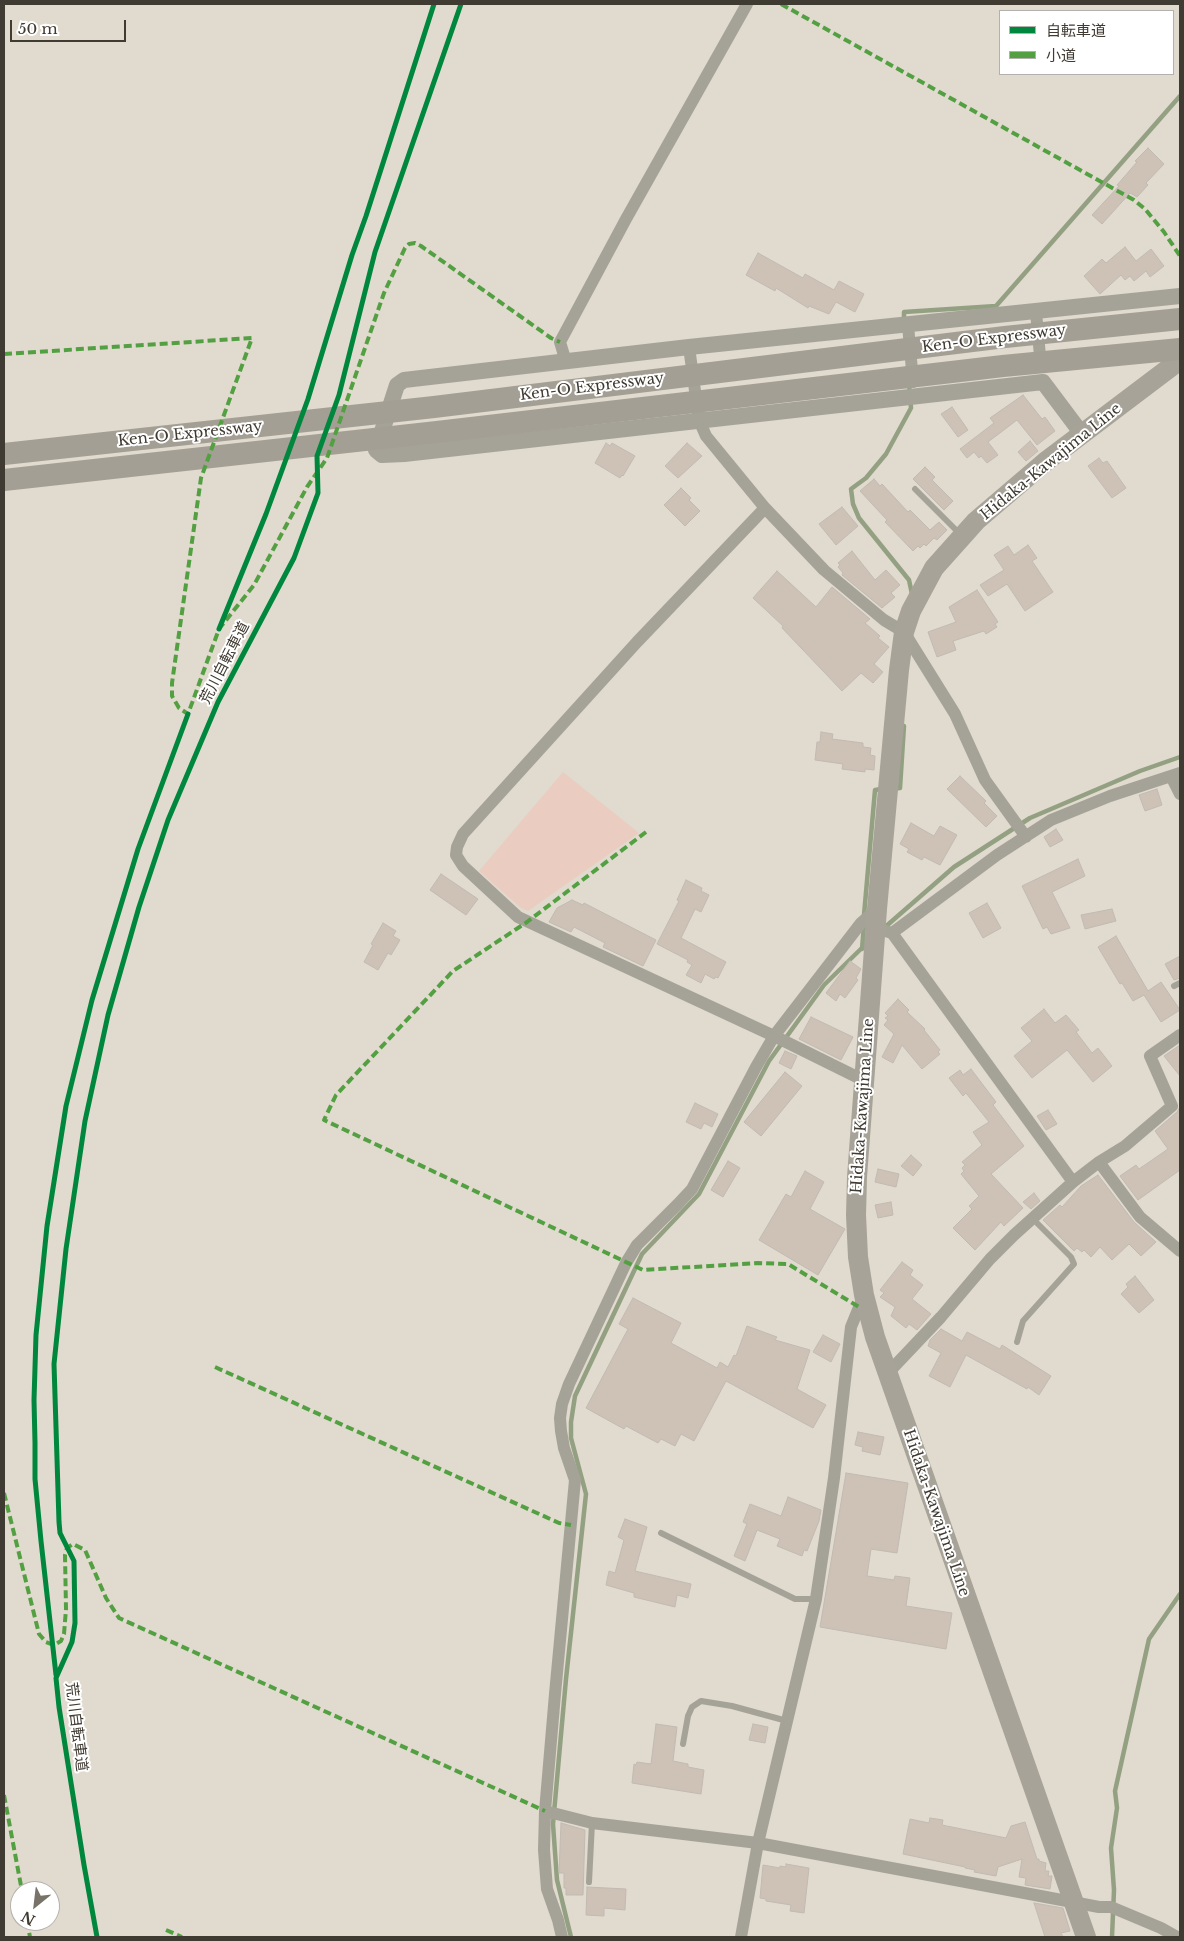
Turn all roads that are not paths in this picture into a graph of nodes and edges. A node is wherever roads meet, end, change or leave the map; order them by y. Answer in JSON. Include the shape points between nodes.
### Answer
{"nodes":[{"id":1,"x":747,"y":4,"type":"edge"},
{"id":2,"x":1180,"y":296,"type":"edge"},
{"id":3,"x":1036,"y":312,"type":"junction"},
{"id":4,"x":1180,"y":319,"type":"edge"},
{"id":5,"x":908,"y":326,"type":"junction"},
{"id":6,"x":689,"y":347,"type":"junction"},
{"id":7,"x":1180,"y":349,"type":"edge"},
{"id":8,"x":1180,"y":360,"type":"edge"},
{"id":9,"x":566,"y":362,"type":"junction"},
{"id":10,"x":1043,"y":382,"type":"junction"},
{"id":11,"x":915,"y":397,"type":"junction"},
{"id":12,"x":699,"y":420,"type":"junction"},
{"id":13,"x":1082,"y":434,"type":"junction"},
{"id":14,"x":4,"y":454,"type":"edge"},
{"id":15,"x":4,"y":480,"type":"edge"},
{"id":16,"x":915,"y":489,"type":"dead end"},
{"id":17,"x":765,"y":508,"type":"junction"},
{"id":18,"x":962,"y":536,"type":"junction"},
{"id":19,"x":904,"y":632,"type":"junction"},
{"id":20,"x":1176,"y":774,"type":"edge"},
{"id":21,"x":1180,"y":794,"type":"edge"},
{"id":22,"x":1026,"y":837,"type":"junction"},
{"id":23,"x":882,"y":923,"type":"junction"},
{"id":24,"x":1180,"y":1035,"type":"edge"},
{"id":25,"x":774,"y":1036,"type":"junction"},
{"id":26,"x":865,"y":1081,"type":"junction"},
{"id":27,"x":1099,"y":1162,"type":"junction"},
{"id":28,"x":1073,"y":1182,"type":"junction"},
{"id":29,"x":1033,"y":1219,"type":"junction"},
{"id":30,"x":1180,"y":1251,"type":"edge"},
{"id":31,"x":864,"y":1295,"type":"junction"},
{"id":32,"x":1017,"y":1342,"type":"dead end"},
{"id":33,"x":887,"y":1374,"type":"junction"},
{"id":34,"x":661,"y":1533,"type":"dead end"},
{"id":35,"x":816,"y":1599,"type":"junction"},
{"id":36,"x":787,"y":1721,"type":"junction"},
{"id":37,"x":683,"y":1744,"type":"dead end"},
{"id":38,"x":546,"y":1811,"type":"junction"},
{"id":39,"x":592,"y":1823,"type":"junction"},
{"id":40,"x":758,"y":1843,"type":"junction"},
{"id":41,"x":588,"y":1882,"type":"dead end"},
{"id":42,"x":1073,"y":1901,"type":"junction"},
{"id":43,"x":562,"y":1937,"type":"edge"},
{"id":44,"x":741,"y":1937,"type":"edge"},
{"id":45,"x":1086,"y":1937,"type":"edge"},
{"id":46,"x":1177,"y":1937,"type":"edge"}],
"edges":[{"from":1,"to":9,"type":"street","via":[[560,342]]},
{"from":2,"to":3,"type":"street"},
{"from":3,"to":5,"type":"street"},
{"from":3,"to":10,"type":"street"},
{"from":4,"to":14,"type":"highway","name":"Ken-O Expressway"},
{"from":5,"to":6,"type":"street"},
{"from":5,"to":11,"type":"street"},
{"from":6,"to":9,"type":"street"},
{"from":6,"to":12,"type":"street"},
{"from":7,"to":15,"type":"highway","name":"Ken-O Expressway","via":[[1004,366]]},
{"from":8,"to":13,"type":"main road","name":"Hidaka-Kawajima Line"},
{"from":9,"to":12,"type":"street","via":[[404,380],[397,386],[376,450],[382,455],[404,454]]},
{"from":10,"to":11,"type":"street"},
{"from":10,"to":13,"type":"street"},
{"from":11,"to":12,"type":"street"},
{"from":12,"to":17,"type":"street","via":[[706,436]]},
{"from":13,"to":18,"type":"main road","name":"Hidaka-Kawajima Line","via":[[1006,495]]},
{"from":16,"to":18,"type":"lane"},
{"from":17,"to":19,"type":"street","via":[[824,570],[884,620]]},
{"from":17,"to":25,"type":"street","via":[[637,642],[463,834],[456,855],[463,866],[518,918]]},
{"from":18,"to":19,"type":"main road","name":"Hidaka-Kawajima Line","via":[[934,568],[911,611]]},
{"from":19,"to":22,"type":"street","via":[[955,714],[985,780]]},
{"from":19,"to":23,"type":"main road","name":"Hidaka-Kawajima Line"},
{"from":20,"to":21,"type":"street"},
{"from":20,"to":22,"type":"street","via":[[1110,796],[1060,817]]},
{"from":22,"to":23,"type":"street"},
{"from":23,"to":25,"type":"street","via":[[861,923]]},
{"from":23,"to":26,"type":"main road","name":"Hidaka-Kawajima Line"},
{"from":23,"to":28,"type":"street"},
{"from":24,"to":27,"type":"street","via":[[1150,1056],[1172,1106],[1125,1146]]},
{"from":25,"to":26,"type":"street"},
{"from":25,"to":38,"type":"street","via":[[692,1189],[637,1245],[626,1263],[562,1404],[561,1431],[574,1480]]},
{"from":26,"to":31,"type":"main road","name":"Hidaka-Kawajima Line","via":[[856,1215]]},
{"from":27,"to":28,"type":"street"},
{"from":27,"to":30,"type":"street","via":[[1140,1217]]},
{"from":28,"to":29,"type":"street"},
{"from":29,"to":32,"type":"lane","via":[[1074,1264],[1023,1320]]},
{"from":29,"to":33,"type":"street","via":[[990,1259]]},
{"from":31,"to":33,"type":"main road","name":"Hidaka-Kawajima Line"},
{"from":31,"to":35,"type":"street","via":[[851,1327]]},
{"from":33,"to":42,"type":"main road","name":"Hidaka-Kawajima Line"},
{"from":34,"to":35,"type":"lane","via":[[794,1599]]},
{"from":35,"to":36,"type":"street"},
{"from":36,"to":37,"type":"lane","via":[[701,1701],[692,1707]]},
{"from":36,"to":40,"type":"street"},
{"from":38,"to":39,"type":"street"},
{"from":38,"to":43,"type":"street","via":[[547,1889]]},
{"from":39,"to":40,"type":"street"},
{"from":39,"to":41,"type":"lane"},
{"from":40,"to":42,"type":"street"},
{"from":40,"to":44,"type":"street"},
{"from":42,"to":45,"type":"main road","name":"Hidaka-Kawajima Line"},
{"from":42,"to":46,"type":"street","via":[[1111,1907]]}]}
